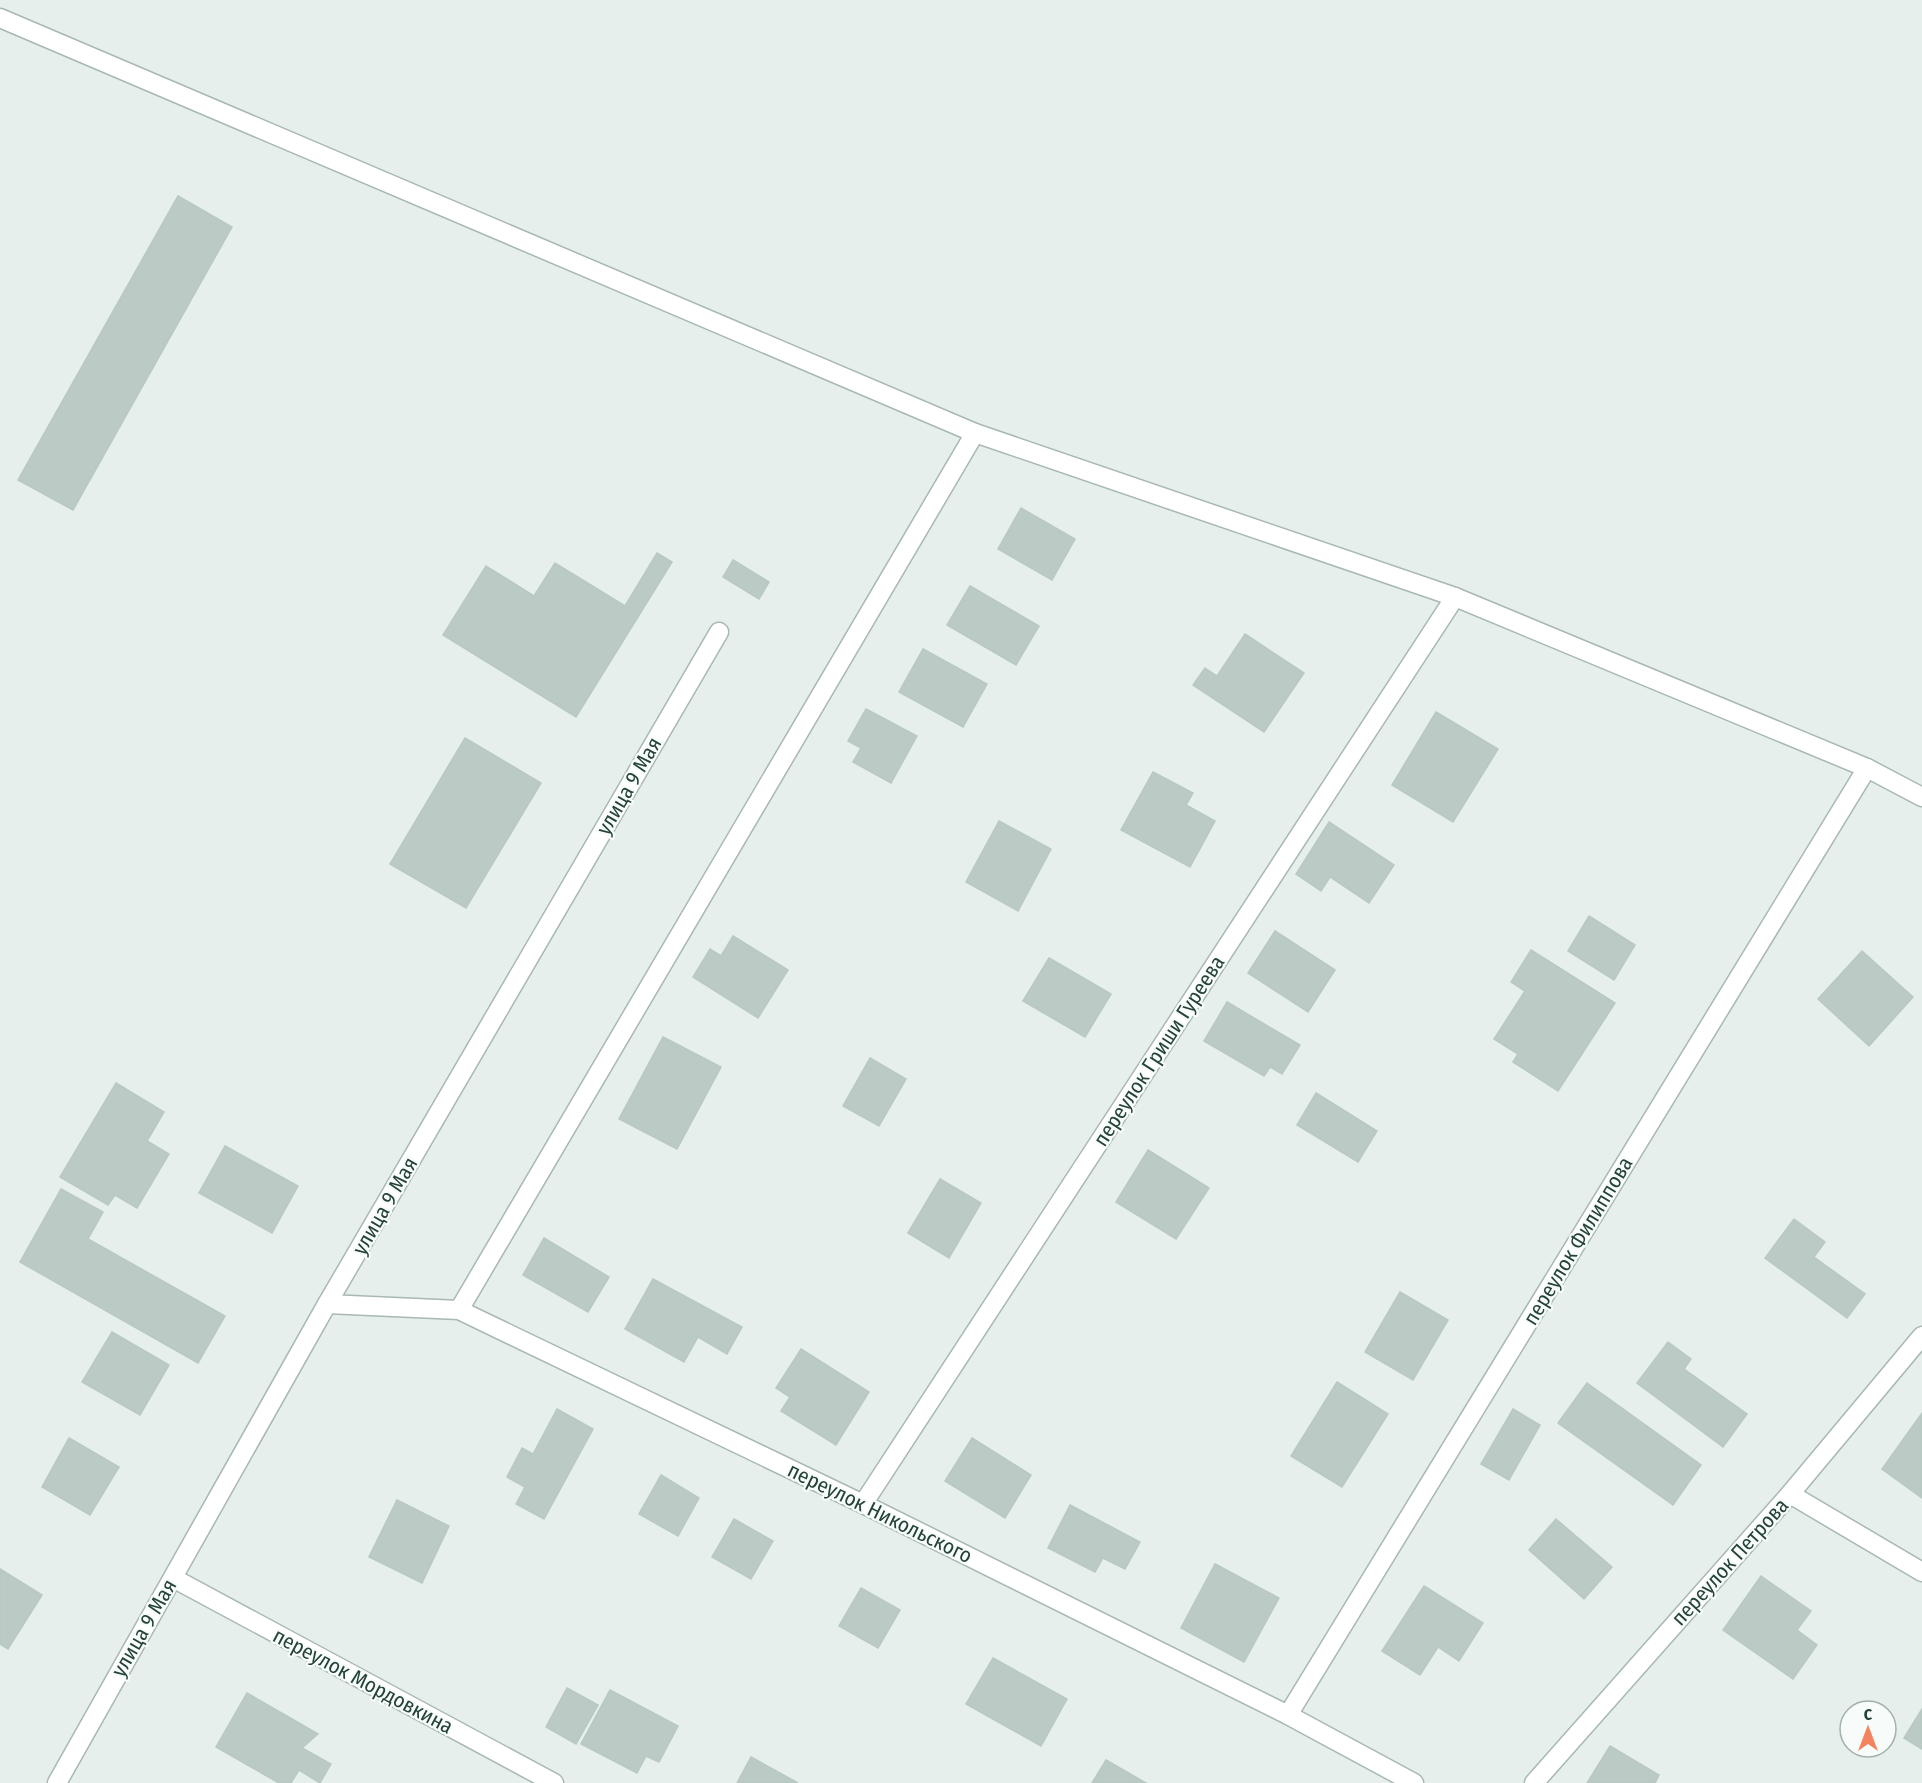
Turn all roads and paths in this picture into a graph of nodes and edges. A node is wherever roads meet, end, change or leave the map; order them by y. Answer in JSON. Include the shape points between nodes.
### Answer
{"nodes":[{"id":1,"x":0,"y":18,"type":"edge"},
{"id":2,"x":975,"y":433,"type":"junction"},
{"id":3,"x":1455,"y":597,"type":"junction"},
{"id":4,"x":719,"y":632,"type":"dead end"},
{"id":5,"x":1867,"y":768,"type":"junction"},
{"id":6,"x":1922,"y":797,"type":"edge"},
{"id":7,"x":327,"y":1304,"type":"junction"},
{"id":8,"x":459,"y":1310,"type":"junction"},
{"id":9,"x":1922,"y":1336,"type":"edge"},
{"id":10,"x":1790,"y":1494,"type":"junction"},
{"id":11,"x":863,"y":1504,"type":"junction"},
{"id":12,"x":1922,"y":1572,"type":"edge"},
{"id":13,"x":173,"y":1578,"type":"junction"},
{"id":14,"x":1288,"y":1715,"type":"junction"},
{"id":15,"x":57,"y":1783,"type":"edge"},
{"id":16,"x":554,"y":1783,"type":"edge"},
{"id":17,"x":1414,"y":1783,"type":"edge"},
{"id":18,"x":1534,"y":1783,"type":"edge"}],
"edges":[{"from":1,"to":2,"type":"street"},
{"from":2,"to":3,"type":"street"},
{"from":2,"to":8,"type":"street"},
{"from":3,"to":5,"type":"street"},
{"from":3,"to":11,"type":"street","name":"переулок Гриши Гуреева"},
{"from":4,"to":7,"type":"street","name":"улица 9 Мая"},
{"from":5,"to":6,"type":"street"},
{"from":5,"to":14,"type":"street","name":"переулок Филиппова"},
{"from":7,"to":8,"type":"street","name":"переулок Никольского"},
{"from":7,"to":13,"type":"street","name":"улица 9 Мая"},
{"from":8,"to":11,"type":"street","name":"переулок Никольского"},
{"from":9,"to":10,"type":"street","name":"переулок Петрова"},
{"from":10,"to":12,"type":"street"},
{"from":10,"to":18,"type":"street","name":"переулок Петрова"},
{"from":11,"to":14,"type":"street","name":"переулок Никольского"},
{"from":13,"to":15,"type":"street","name":"улица 9 Мая"},
{"from":13,"to":16,"type":"street","name":"переулок Мордовкина"},
{"from":14,"to":17,"type":"street","name":"переулок Никольского"}]}
